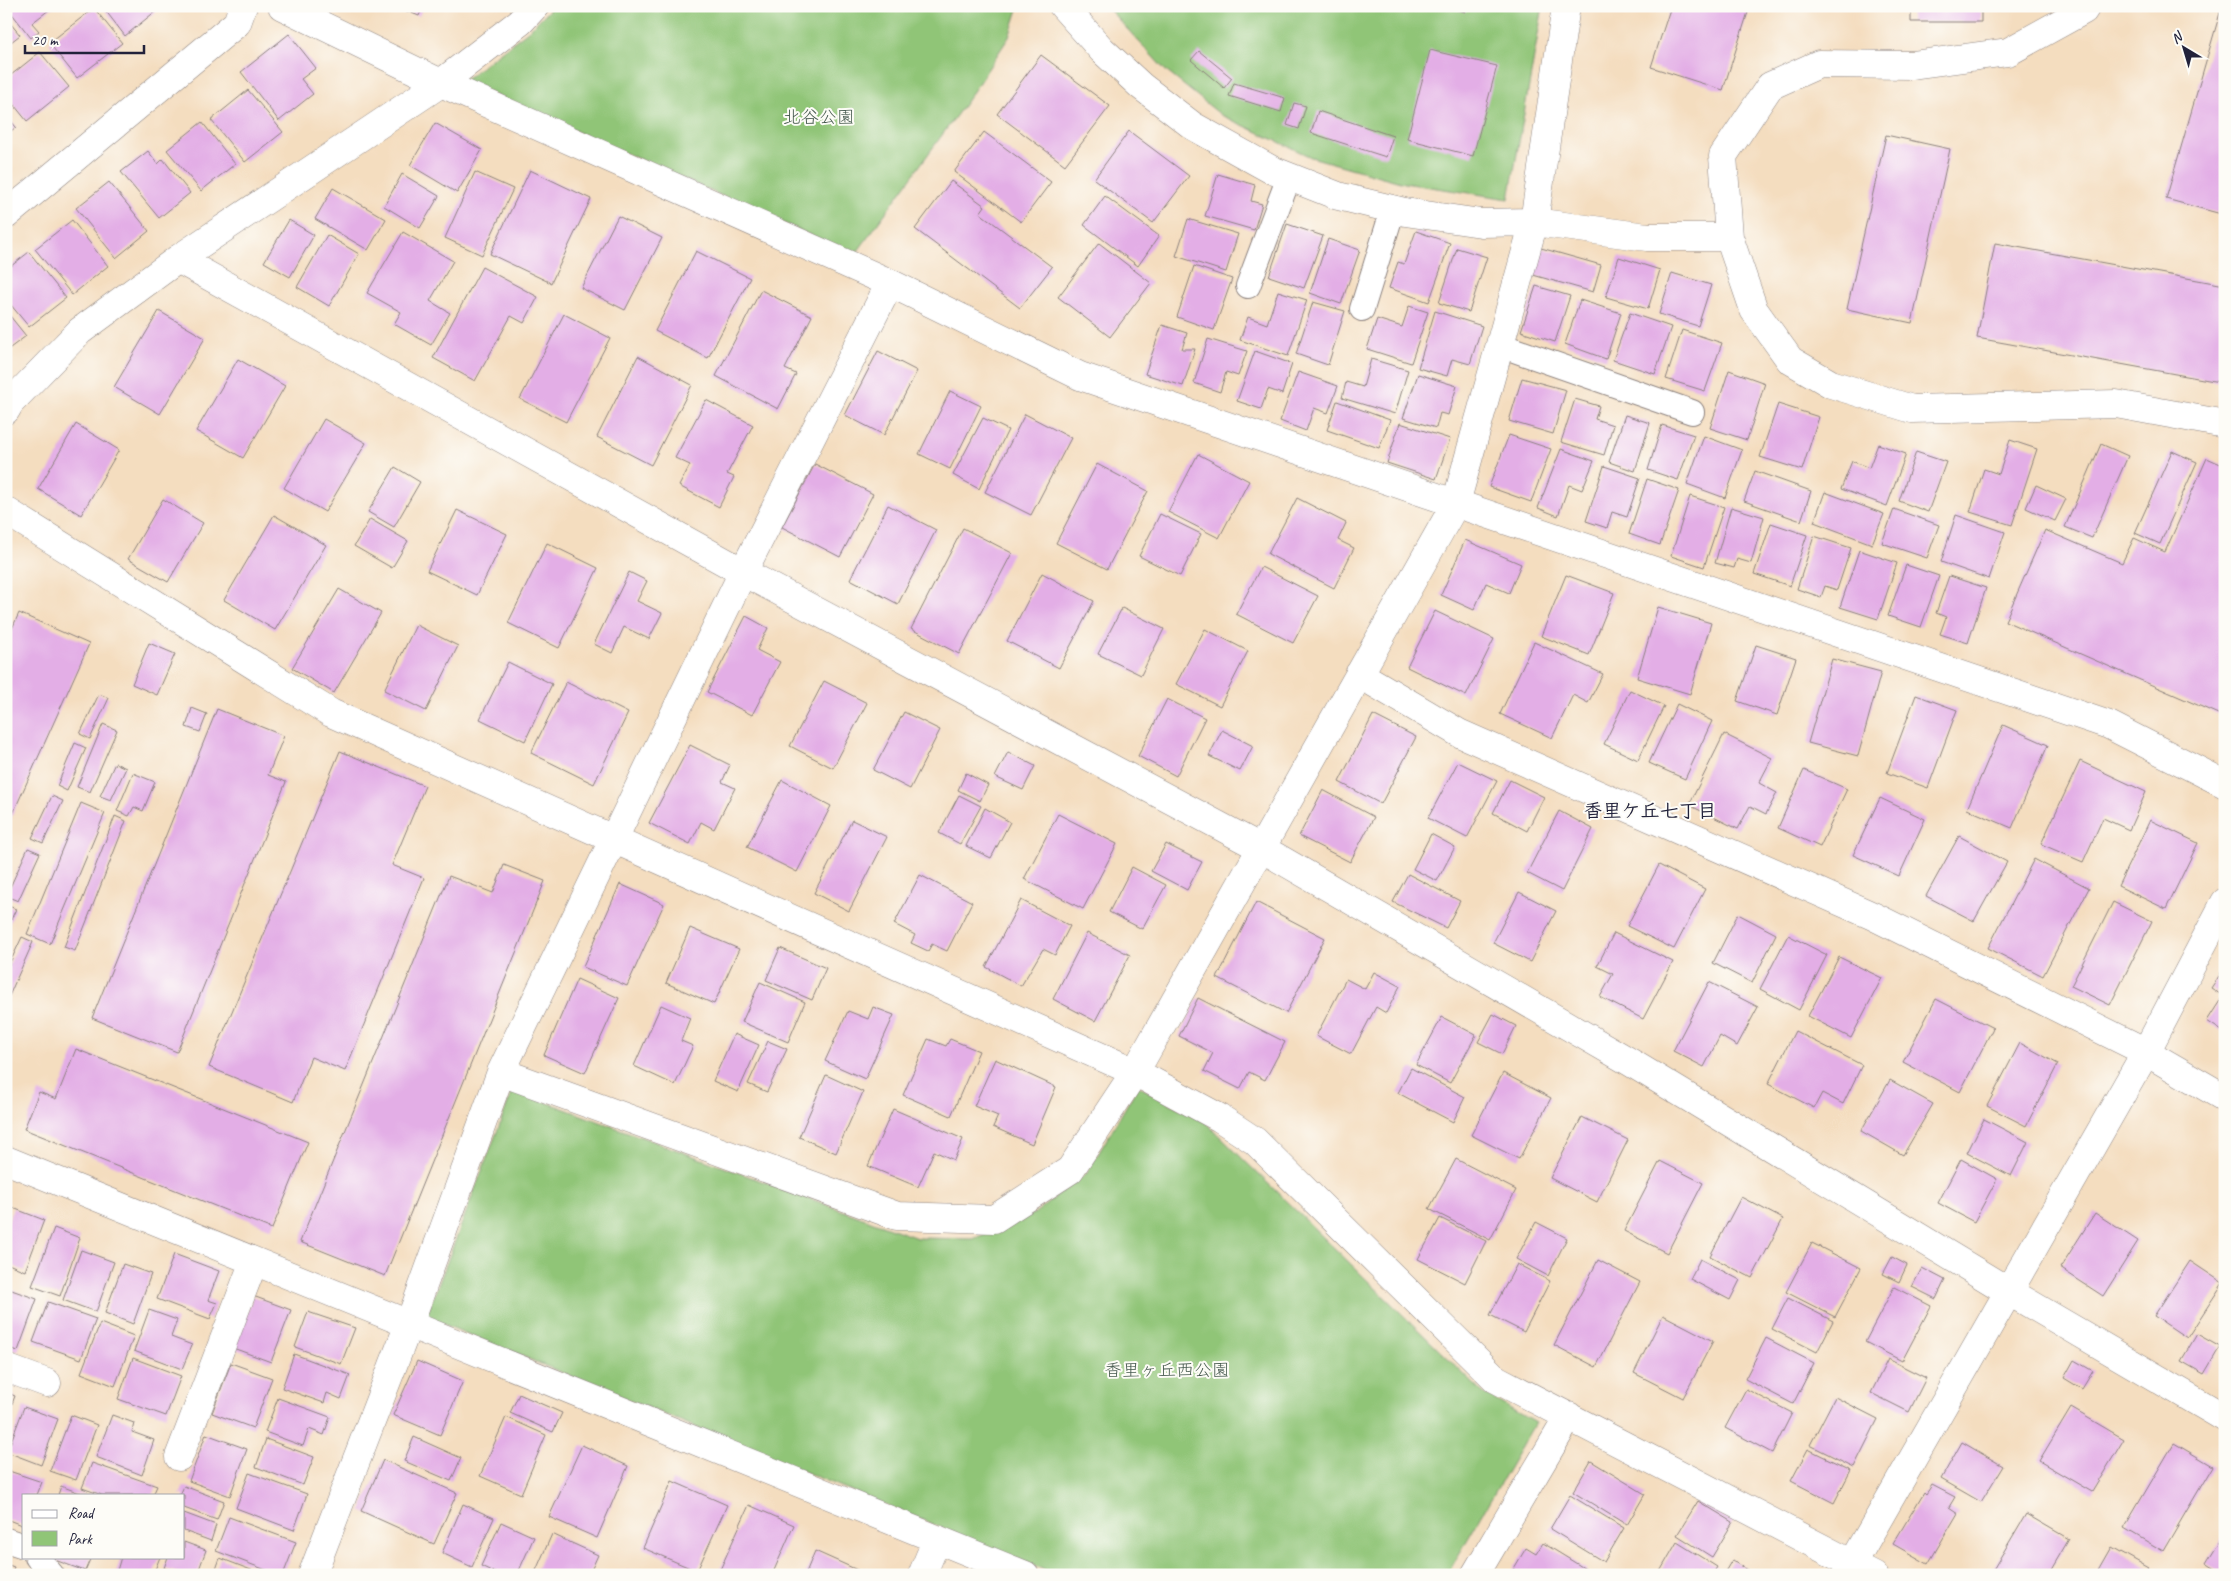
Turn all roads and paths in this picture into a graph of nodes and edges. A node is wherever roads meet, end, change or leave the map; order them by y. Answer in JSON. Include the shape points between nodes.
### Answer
{"nodes":[{"id":1,"x":243,"y":6,"type":"edge"},
{"id":2,"x":282,"y":6,"type":"edge"},
{"id":3,"x":535,"y":6,"type":"edge"},
{"id":4,"x":1063,"y":6,"type":"edge"},
{"id":5,"x":1566,"y":6,"type":"edge"},
{"id":6,"x":2086,"y":6,"type":"edge"},
{"id":7,"x":441,"y":83,"type":"junction"},
{"id":8,"x":1289,"y":177,"type":"junction"},
{"id":9,"x":1392,"y":209,"type":"junction"},
{"id":10,"x":6,"y":215,"type":"edge"},
{"id":11,"x":1534,"y":222,"type":"junction"},
{"id":12,"x":1729,"y":237,"type":"junction"},
{"id":13,"x":178,"y":259,"type":"junction"},
{"id":14,"x":890,"y":283,"type":"junction"},
{"id":15,"x":1248,"y":286,"type":"dead end"},
{"id":16,"x":1362,"y":308,"type":"dead end"},
{"id":17,"x":1500,"y":345,"type":"junction"},
{"id":18,"x":6,"y":410,"type":"edge"},
{"id":19,"x":1692,"y":412,"type":"dead end"},
{"id":20,"x":2225,"y":424,"type":"edge"},
{"id":21,"x":1456,"y":503,"type":"junction"},
{"id":22,"x":6,"y":511,"type":"edge"},
{"id":23,"x":744,"y":572,"type":"junction"},
{"id":24,"x":1359,"y":674,"type":"junction"},
{"id":25,"x":2225,"y":784,"type":"edge"},
{"id":26,"x":614,"y":840,"type":"junction"},
{"id":27,"x":1261,"y":848,"type":"junction"},
{"id":28,"x":2225,"y":902,"type":"edge"},
{"id":29,"x":2146,"y":1052,"type":"junction"},
{"id":30,"x":501,"y":1072,"type":"junction"},
{"id":31,"x":1136,"y":1072,"type":"junction"},
{"id":32,"x":2225,"y":1098,"type":"edge"},
{"id":33,"x":6,"y":1160,"type":"edge"},
{"id":34,"x":254,"y":1261,"type":"junction"},
{"id":35,"x":2008,"y":1291,"type":"junction"},
{"id":36,"x":409,"y":1324,"type":"junction"},
{"id":37,"x":6,"y":1368,"type":"edge"},
{"id":38,"x":47,"y":1383,"type":"dead end"},
{"id":39,"x":1569,"y":1416,"type":"junction"},
{"id":40,"x":2225,"y":1418,"type":"edge"},
{"id":41,"x":179,"y":1457,"type":"dead end"},
{"id":42,"x":937,"y":1539,"type":"junction"},
{"id":43,"x":6,"y":1540,"type":"edge"},
{"id":44,"x":22,"y":1545,"type":"edge"},
{"id":45,"x":38,"y":1558,"type":"edge"},
{"id":46,"x":1857,"y":1571,"type":"edge"},
{"id":47,"x":314,"y":1574,"type":"edge"},
{"id":48,"x":52,"y":1575,"type":"edge"},
{"id":49,"x":922,"y":1575,"type":"edge"},
{"id":50,"x":1024,"y":1575,"type":"edge"},
{"id":51,"x":1475,"y":1575,"type":"edge"}],
"edges":[{"from":1,"to":10,"type":"street","via":[[237,22]]},
{"from":2,"to":7,"type":"street"},
{"from":3,"to":7,"type":"street","via":[[520,22]]},
{"from":4,"to":8,"type":"street","via":[[1102,50],[1192,126]]},
{"from":5,"to":11,"type":"street"},
{"from":6,"to":12,"type":"street","via":[[2008,52],[1912,65],[1818,64],[1770,86],[1723,156]]},
{"from":7,"to":13,"type":"street"},
{"from":7,"to":14,"type":"street"},
{"from":8,"to":9,"type":"street","via":[[1338,196]]},
{"from":8,"to":15,"type":"lane"},
{"from":9,"to":11,"type":"street","via":[[1481,223]]},
{"from":9,"to":16,"type":"lane"},
{"from":11,"to":12,"type":"street","via":[[1647,237]]},
{"from":11,"to":17,"type":"street"},
{"from":12,"to":20,"type":"street","via":[[1754,310],[1790,360],[1831,384],[1912,409],[2116,404]]},
{"from":13,"to":18,"type":"street","via":[[80,331]]},
{"from":13,"to":23,"type":"street"},
{"from":14,"to":21,"type":"street","via":[[1080,376]]},
{"from":14,"to":23,"type":"street"},
{"from":17,"to":19,"type":"lane"},
{"from":17,"to":21,"type":"street"},
{"from":21,"to":24,"type":"street"},
{"from":21,"to":25,"type":"street","via":[[2109,725]]},
{"from":22,"to":26,"type":"street","via":[[331,713]]},
{"from":23,"to":26,"type":"street"},
{"from":23,"to":27,"type":"street"},
{"from":24,"to":27,"type":"street"},
{"from":24,"to":29,"type":"street","via":[[1459,734],[1873,916]]},
{"from":26,"to":30,"type":"street"},
{"from":26,"to":31,"type":"street"},
{"from":27,"to":31,"type":"street"},
{"from":27,"to":35,"type":"street","via":[[1630,1062]]},
{"from":28,"to":29,"type":"street"},
{"from":29,"to":32,"type":"street"},
{"from":29,"to":35,"type":"street"},
{"from":30,"to":31,"type":"street","via":[[897,1216],[994,1219],[1070,1170]]},
{"from":30,"to":36,"type":"street"},
{"from":31,"to":39,"type":"street","via":[[1255,1141],[1496,1379]]},
{"from":33,"to":34,"type":"street"},
{"from":34,"to":36,"type":"street"},
{"from":34,"to":41,"type":"street"},
{"from":35,"to":40,"type":"street"},
{"from":35,"to":46,"type":"street"},
{"from":36,"to":42,"type":"street"},
{"from":36,"to":47,"type":"street"},
{"from":37,"to":38,"type":"street"},
{"from":39,"to":46,"type":"street"},
{"from":39,"to":51,"type":"street"},
{"from":42,"to":49,"type":"street"},
{"from":42,"to":50,"type":"street"},
{"from":43,"to":44,"type":"lane"},
{"from":45,"to":48,"type":"lane"}]}
